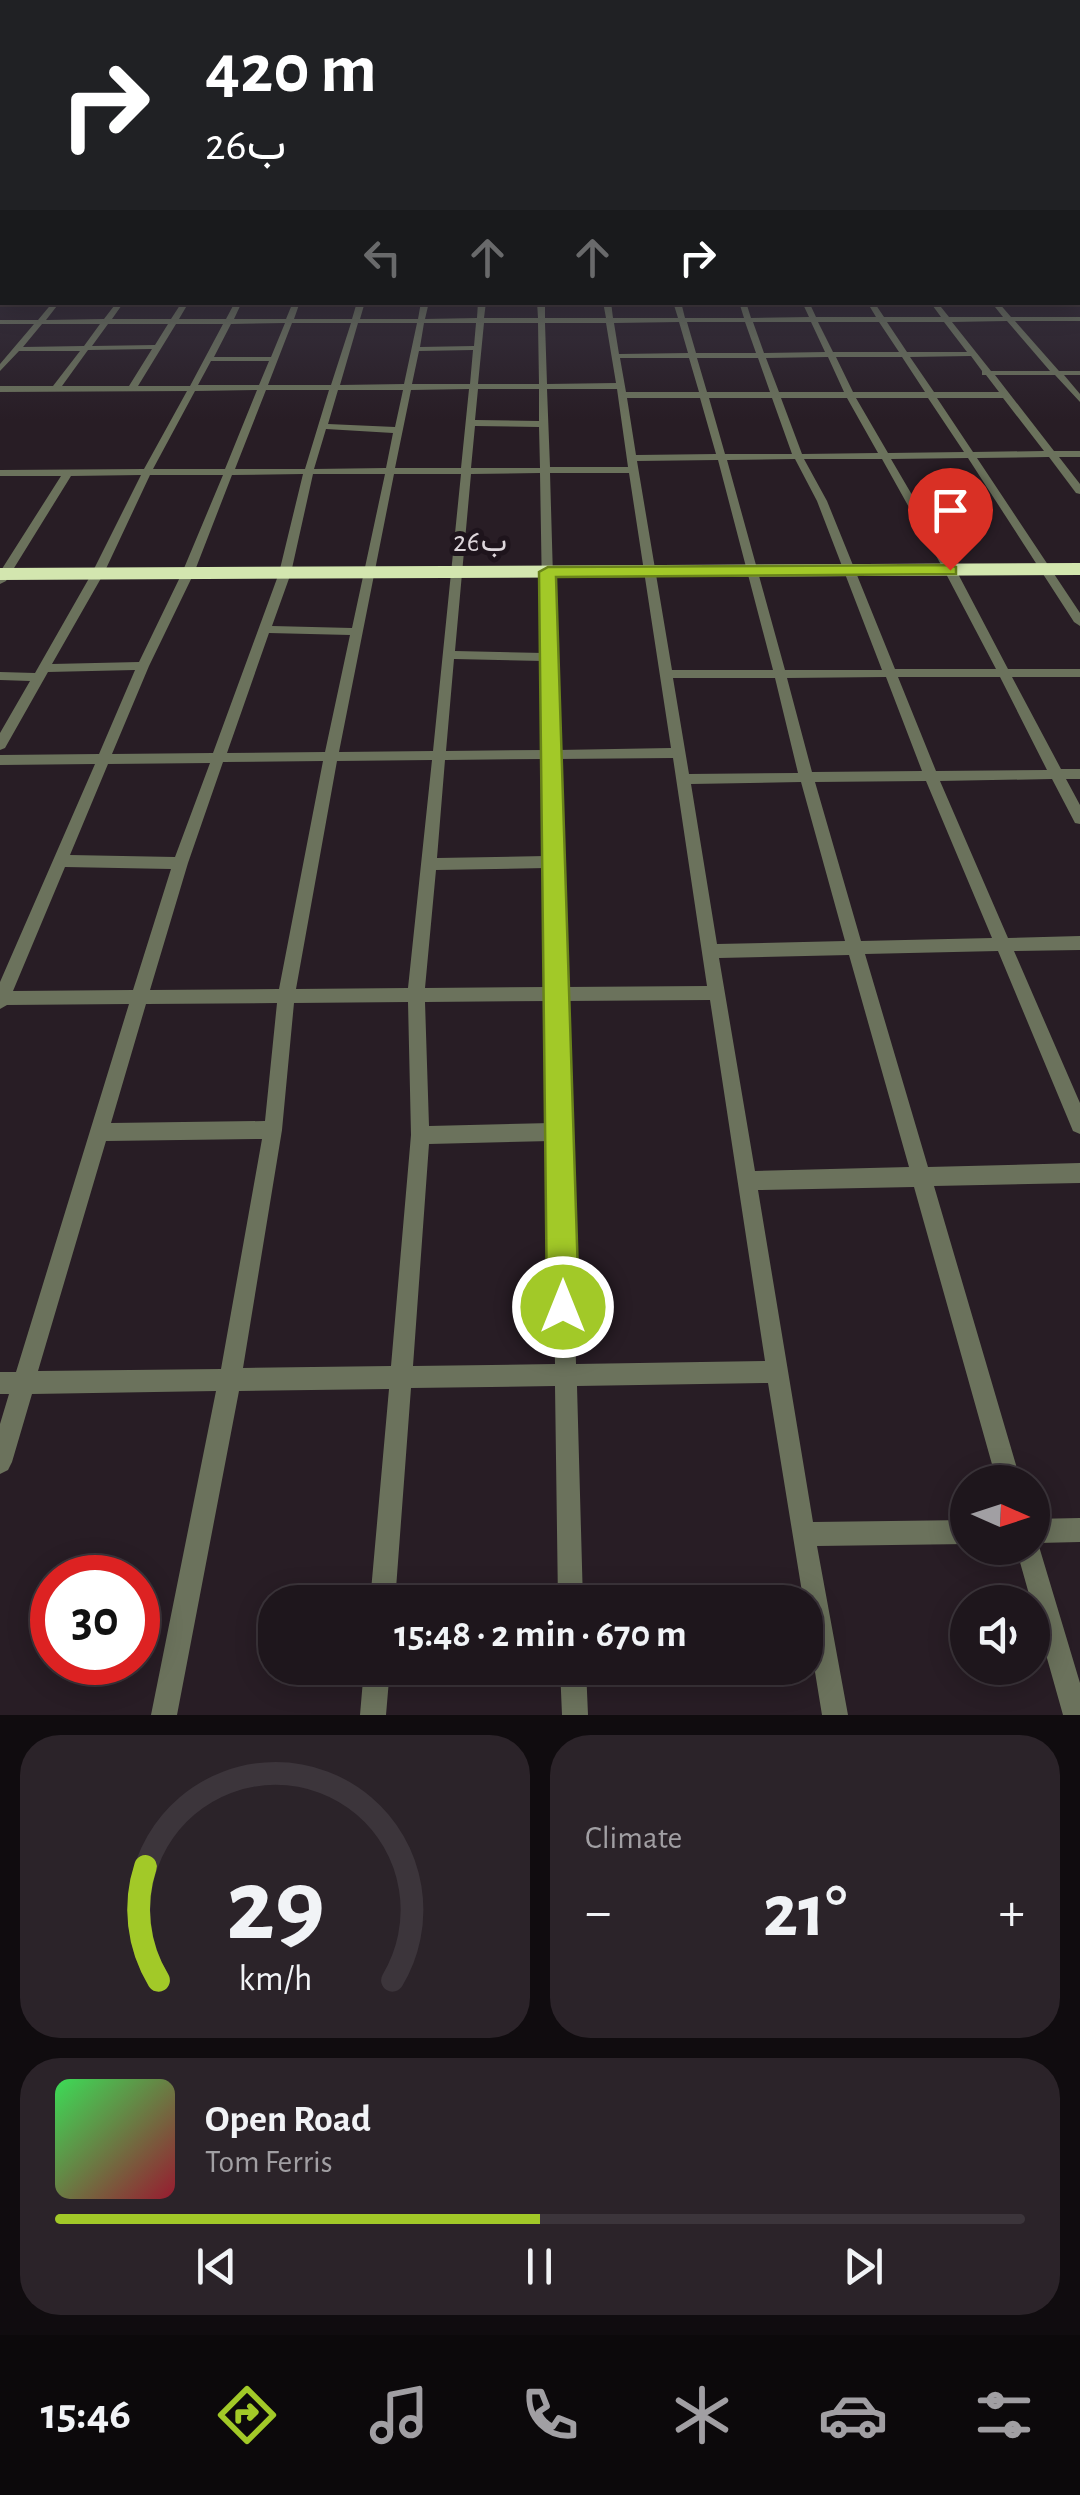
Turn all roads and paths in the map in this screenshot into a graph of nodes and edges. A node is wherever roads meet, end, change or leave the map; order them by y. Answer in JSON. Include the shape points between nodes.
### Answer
{"nodes":[{"id":1,"x":55,"y":305,"type":"edge"},
{"id":2,"x":119,"y":305,"type":"edge"},
{"id":3,"x":184,"y":305,"type":"edge"},
{"id":4,"x":238,"y":305,"type":"edge"},
{"id":5,"x":297,"y":305,"type":"edge"},
{"id":6,"x":360,"y":305,"type":"edge"},
{"id":7,"x":424,"y":305,"type":"edge"},
{"id":8,"x":482,"y":305,"type":"edge"},
{"id":9,"x":541,"y":305,"type":"edge"},
{"id":10,"x":609,"y":305,"type":"edge"},
{"id":11,"x":679,"y":305,"type":"edge"},
{"id":12,"x":743,"y":305,"type":"edge"},
{"id":13,"x":806,"y":305,"type":"edge"},
{"id":14,"x":872,"y":305,"type":"edge"},
{"id":15,"x":935,"y":305,"type":"edge"},
{"id":16,"x":997,"y":305,"type":"edge"},
{"id":17,"x":1042,"y":310,"type":"dead end"},
{"id":18,"x":747,"y":318,"type":"junction"},
{"id":19,"x":812,"y":318,"type":"junction"},
{"id":20,"x":879,"y":318,"type":"junction"},
{"id":21,"x":944,"y":318,"type":"junction"},
{"id":22,"x":1008,"y":318,"type":"junction"},
{"id":23,"x":1050,"y":318,"type":"junction"},
{"id":24,"x":543,"y":319,"type":"junction"},
{"id":25,"x":611,"y":319,"type":"junction"},
{"id":26,"x":682,"y":319,"type":"junction"},
{"id":27,"x":1075,"y":319,"type":"edge"},
{"id":28,"x":230,"y":320,"type":"junction"},
{"id":29,"x":290,"y":320,"type":"junction"},
{"id":30,"x":355,"y":320,"type":"junction"},
{"id":31,"x":421,"y":320,"type":"junction"},
{"id":32,"x":480,"y":320,"type":"junction"},
{"id":33,"x":175,"y":321,"type":"junction"},
{"id":34,"x":0,"y":322,"type":"edge"},
{"id":35,"x":41,"y":322,"type":"junction"},
{"id":36,"x":105,"y":322,"type":"junction"},
{"id":37,"x":1080,"y":328,"type":"edge"},
{"id":38,"x":158,"y":347,"type":"junction"},
{"id":39,"x":476,"y":348,"type":"junction"},
{"id":40,"x":17,"y":349,"type":"junction"},
{"id":41,"x":85,"y":349,"type":"junction"},
{"id":42,"x":415,"y":350,"type":"junction"},
{"id":43,"x":760,"y":353,"type":"junction"},
{"id":44,"x":900,"y":353,"type":"junction"},
{"id":45,"x":830,"y":354,"type":"junction"},
{"id":46,"x":969,"y":354,"type":"junction"},
{"id":47,"x":690,"y":355,"type":"junction"},
{"id":48,"x":617,"y":356,"type":"junction"},
{"id":49,"x":210,"y":359,"type":"junction"},
{"id":50,"x":274,"y":359,"type":"junction"},
{"id":51,"x":0,"y":369,"type":"edge"},
{"id":52,"x":1055,"y":373,"type":"junction"},
{"id":53,"x":1080,"y":373,"type":"edge"},
{"id":54,"x":986,"y":374,"type":"junction"},
{"id":55,"x":474,"y":386,"type":"junction"},
{"id":56,"x":545,"y":386,"type":"junction"},
{"id":57,"x":334,"y":387,"type":"junction"},
{"id":58,"x":406,"y":387,"type":"junction"},
{"id":59,"x":132,"y":388,"type":"junction"},
{"id":60,"x":195,"y":388,"type":"junction"},
{"id":61,"x":262,"y":388,"type":"junction"},
{"id":62,"x":0,"y":389,"type":"edge"},
{"id":63,"x":55,"y":389,"type":"junction"},
{"id":64,"x":622,"y":390,"type":"junction"},
{"id":65,"x":701,"y":394,"type":"junction"},
{"id":66,"x":775,"y":395,"type":"junction"},
{"id":67,"x":850,"y":395,"type":"junction"},
{"id":68,"x":928,"y":395,"type":"junction"},
{"id":69,"x":1002,"y":395,"type":"junction"},
{"id":70,"x":1080,"y":399,"type":"edge"},
{"id":71,"x":471,"y":424,"type":"junction"},
{"id":72,"x":546,"y":424,"type":"junction"},
{"id":73,"x":322,"y":426,"type":"junction"},
{"id":74,"x":396,"y":430,"type":"junction"},
{"id":75,"x":1048,"y":454,"type":"junction"},
{"id":76,"x":1080,"y":454,"type":"edge"},
{"id":77,"x":968,"y":455,"type":"junction"},
{"id":78,"x":798,"y":456,"type":"junction"},
{"id":79,"x":884,"y":456,"type":"junction"},
{"id":80,"x":719,"y":457,"type":"junction"},
{"id":81,"x":632,"y":458,"type":"junction"},
{"id":82,"x":309,"y":470,"type":"junction"},
{"id":83,"x":391,"y":470,"type":"junction"},
{"id":84,"x":468,"y":470,"type":"junction"},
{"id":85,"x":546,"y":470,"type":"junction"},
{"id":86,"x":633,"y":470,"type":"junction"},
{"id":87,"x":147,"y":472,"type":"junction"},
{"id":88,"x":228,"y":472,"type":"junction"},
{"id":89,"x":0,"y":473,"type":"edge"},
{"id":90,"x":68,"y":473,"type":"junction"},
{"id":91,"x":1080,"y":491,"type":"edge"},
{"id":92,"x":1080,"y":569,"type":"edge"},
{"id":93,"x":754,"y":570,"type":"junction"},
{"id":94,"x":848,"y":570,"type":"junction"},
{"id":95,"x":950,"y":570,"type":"junction"},
{"id":96,"x":1048,"y":570,"type":"junction"},
{"id":97,"x":651,"y":571,"type":"junction"},
{"id":98,"x":459,"y":572,"type":"junction"},
{"id":99,"x":548,"y":572,"type":"junction"},
{"id":100,"x":98,"y":573,"type":"junction"},
{"id":101,"x":188,"y":573,"type":"junction"},
{"id":102,"x":285,"y":573,"type":"junction"},
{"id":103,"x":371,"y":573,"type":"junction"},
{"id":104,"x":2,"y":576,"type":"edge"},
{"id":105,"x":1080,"y":622,"type":"edge"},
{"id":106,"x":267,"y":630,"type":"junction"},
{"id":107,"x":357,"y":632,"type":"junction"},
{"id":108,"x":450,"y":655,"type":"junction"},
{"id":109,"x":550,"y":658,"type":"junction"},
{"id":110,"x":143,"y":666,"type":"junction"},
{"id":111,"x":41,"y":672,"type":"junction"},
{"id":112,"x":1080,"y":672,"type":"edge"},
{"id":113,"x":888,"y":673,"type":"junction"},
{"id":114,"x":1002,"y":673,"type":"junction"},
{"id":115,"x":664,"y":674,"type":"junction"},
{"id":116,"x":778,"y":674,"type":"junction"},
{"id":117,"x":0,"y":676,"type":"edge"},
{"id":118,"x":0,"y":745,"type":"edge"},
{"id":119,"x":554,"y":753,"type":"junction"},
{"id":120,"x":677,"y":753,"type":"junction"},
{"id":121,"x":438,"y":754,"type":"junction"},
{"id":122,"x":331,"y":756,"type":"junction"},
{"id":123,"x":217,"y":757,"type":"junction"},
{"id":124,"x":0,"y":760,"type":"edge"},
{"id":125,"x":103,"y":760,"type":"junction"},
{"id":126,"x":1054,"y":774,"type":"junction"},
{"id":127,"x":1080,"y":774,"type":"edge"},
{"id":128,"x":932,"y":778,"type":"junction"},
{"id":129,"x":682,"y":779,"type":"junction"},
{"id":130,"x":806,"y":780,"type":"junction"},
{"id":131,"x":1080,"y":819,"type":"edge"},
{"id":132,"x":60,"y":861,"type":"junction"},
{"id":133,"x":180,"y":862,"type":"junction"},
{"id":134,"x":556,"y":862,"type":"junction"},
{"id":135,"x":428,"y":864,"type":"junction"},
{"id":136,"x":1080,"y":943,"type":"edge"},
{"id":137,"x":1006,"y":946,"type":"junction"},
{"id":138,"x":854,"y":947,"type":"junction"},
{"id":139,"x":709,"y":951,"type":"junction"},
{"id":140,"x":716,"y":993,"type":"junction"},
{"id":141,"x":560,"y":995,"type":"junction"},
{"id":142,"x":140,"y":996,"type":"junction"},
{"id":143,"x":416,"y":997,"type":"junction"},
{"id":144,"x":0,"y":999,"type":"edge"},
{"id":145,"x":286,"y":999,"type":"junction"},
{"id":146,"x":1080,"y":1125,"type":"edge"},
{"id":147,"x":273,"y":1130,"type":"junction"},
{"id":148,"x":101,"y":1132,"type":"junction"},
{"id":149,"x":562,"y":1132,"type":"junction"},
{"id":150,"x":420,"y":1136,"type":"junction"},
{"id":151,"x":1080,"y":1173,"type":"edge"},
{"id":152,"x":920,"y":1177,"type":"junction"},
{"id":153,"x":747,"y":1181,"type":"junction"},
{"id":154,"x":777,"y":1372,"type":"junction"},
{"id":155,"x":403,"y":1377,"type":"junction"},
{"id":156,"x":564,"y":1377,"type":"junction"},
{"id":157,"x":230,"y":1378,"type":"junction"},
{"id":158,"x":0,"y":1383,"type":"edge"},
{"id":159,"x":25,"y":1384,"type":"junction"},
{"id":160,"x":0,"y":1462,"type":"edge"},
{"id":161,"x":1004,"y":1465,"type":"edge"},
{"id":162,"x":1080,"y":1530,"type":"edge"},
{"id":163,"x":1050,"y":1531,"type":"edge"},
{"id":164,"x":950,"y":1532,"type":"edge"},
{"id":165,"x":803,"y":1534,"type":"junction"},
{"id":166,"x":1033,"y":1565,"type":"edge"},
{"id":167,"x":385,"y":1585,"type":"edge"},
{"id":168,"x":570,"y":1585,"type":"edge"},
{"id":169,"x":376,"y":1685,"type":"edge"},
{"id":170,"x":574,"y":1685,"type":"edge"},
{"id":171,"x":164,"y":1715,"type":"edge"},
{"id":172,"x":373,"y":1715,"type":"edge"},
{"id":173,"x":575,"y":1715,"type":"edge"},
{"id":174,"x":835,"y":1715,"type":"edge"},
{"id":175,"x":1076,"y":1715,"type":"edge"}],
"edges":[{"from":1,"to":35,"type":"street"},
{"from":2,"to":36,"type":"street"},
{"from":3,"to":33,"type":"street"},
{"from":4,"to":28,"type":"street"},
{"from":5,"to":29,"type":"street"},
{"from":6,"to":30,"type":"street"},
{"from":7,"to":31,"type":"street"},
{"from":8,"to":32,"type":"street"},
{"from":9,"to":24,"type":"street"},
{"from":10,"to":25,"type":"street"},
{"from":11,"to":26,"type":"street"},
{"from":12,"to":18,"type":"street"},
{"from":13,"to":19,"type":"street"},
{"from":14,"to":20,"type":"street"},
{"from":15,"to":21,"type":"street"},
{"from":16,"to":22,"type":"street"},
{"from":17,"to":23,"type":"street"},
{"from":18,"to":19,"type":"street"},
{"from":18,"to":26,"type":"street"},
{"from":18,"to":43,"type":"street"},
{"from":19,"to":20,"type":"street"},
{"from":19,"to":45,"type":"street"},
{"from":20,"to":21,"type":"street"},
{"from":20,"to":44,"type":"street"},
{"from":21,"to":22,"type":"street"},
{"from":21,"to":46,"type":"street"},
{"from":22,"to":23,"type":"street"},
{"from":22,"to":52,"type":"street"},
{"from":23,"to":27,"type":"street"},
{"from":24,"to":25,"type":"street"},
{"from":24,"to":32,"type":"street"},
{"from":24,"to":56,"type":"street"},
{"from":25,"to":26,"type":"street"},
{"from":25,"to":48,"type":"street"},
{"from":26,"to":47,"type":"street"},
{"from":27,"to":37,"type":"street"},
{"from":28,"to":29,"type":"street"},
{"from":28,"to":33,"type":"street"},
{"from":28,"to":49,"type":"street"},
{"from":29,"to":30,"type":"street"},
{"from":29,"to":50,"type":"street"},
{"from":30,"to":31,"type":"street"},
{"from":30,"to":57,"type":"street"},
{"from":31,"to":32,"type":"street"},
{"from":31,"to":42,"type":"street"},
{"from":32,"to":39,"type":"street"},
{"from":33,"to":36,"type":"street"},
{"from":33,"to":38,"type":"street"},
{"from":34,"to":35,"type":"street"},
{"from":35,"to":36,"type":"street"},
{"from":35,"to":40,"type":"street"},
{"from":36,"to":41,"type":"street"},
{"from":38,"to":41,"type":"street"},
{"from":38,"to":59,"type":"street"},
{"from":39,"to":42,"type":"street"},
{"from":39,"to":55,"type":"street"},
{"from":40,"to":41,"type":"street"},
{"from":40,"to":51,"type":"street"},
{"from":41,"to":63,"type":"street"},
{"from":42,"to":58,"type":"street"},
{"from":43,"to":45,"type":"street"},
{"from":43,"to":47,"type":"street"},
{"from":43,"to":66,"type":"street"},
{"from":44,"to":45,"type":"street"},
{"from":44,"to":46,"type":"street"},
{"from":44,"to":68,"type":"street"},
{"from":45,"to":67,"type":"street"},
{"from":46,"to":54,"type":"street"},
{"from":47,"to":48,"type":"street"},
{"from":47,"to":65,"type":"street"},
{"from":48,"to":64,"type":"street"},
{"from":49,"to":50,"type":"street"},
{"from":49,"to":60,"type":"street"},
{"from":50,"to":61,"type":"street"},
{"from":52,"to":53,"type":"street"},
{"from":52,"to":54,"type":"street"},
{"from":52,"to":70,"type":"street"},
{"from":54,"to":69,"type":"street"},
{"from":55,"to":56,"type":"street"},
{"from":55,"to":58,"type":"street"},
{"from":55,"to":71,"type":"street"},
{"from":56,"to":64,"type":"street"},
{"from":56,"to":72,"type":"street"},
{"from":57,"to":58,"type":"street"},
{"from":57,"to":61,"type":"street"},
{"from":57,"to":73,"type":"street"},
{"from":58,"to":74,"type":"street"},
{"from":59,"to":60,"type":"street"},
{"from":59,"to":63,"type":"street"},
{"from":60,"to":61,"type":"street"},
{"from":60,"to":87,"type":"street"},
{"from":61,"to":88,"type":"street"},
{"from":62,"to":63,"type":"street"},
{"from":64,"to":65,"type":"street"},
{"from":64,"to":81,"type":"street"},
{"from":65,"to":66,"type":"street"},
{"from":65,"to":80,"type":"street"},
{"from":66,"to":67,"type":"street"},
{"from":66,"to":78,"type":"street"},
{"from":67,"to":68,"type":"street"},
{"from":67,"to":79,"type":"street"},
{"from":68,"to":69,"type":"street"},
{"from":68,"to":77,"type":"street"},
{"from":69,"to":75,"type":"street"},
{"from":71,"to":72,"type":"street"},
{"from":71,"to":84,"type":"street"},
{"from":72,"to":85,"type":"street"},
{"from":73,"to":74,"type":"street"},
{"from":73,"to":82,"type":"street"},
{"from":74,"to":83,"type":"street"},
{"from":75,"to":76,"type":"street"},
{"from":75,"to":77,"type":"street"},
{"from":75,"to":91,"type":"street"},
{"from":77,"to":79,"type":"street"},
{"from":77,"to":96,"type":"street"},
{"from":78,"to":79,"type":"street"},
{"from":78,"to":80,"type":"street"},
{"from":78,"to":94,"type":"street"},
{"from":79,"to":95,"type":"street"},
{"from":80,"to":81,"type":"street"},
{"from":80,"to":93,"type":"street"},
{"from":81,"to":86,"type":"street"},
{"from":82,"to":83,"type":"street"},
{"from":82,"to":88,"type":"street"},
{"from":82,"to":102,"type":"street"},
{"from":83,"to":84,"type":"street"},
{"from":83,"to":103,"type":"street"},
{"from":84,"to":85,"type":"street"},
{"from":84,"to":98,"type":"street"},
{"from":85,"to":86,"type":"street"},
{"from":85,"to":99,"type":"street"},
{"from":86,"to":97,"type":"street"},
{"from":87,"to":88,"type":"street"},
{"from":87,"to":90,"type":"street"},
{"from":87,"to":100,"type":"street"},
{"from":88,"to":101,"type":"street"},
{"from":89,"to":90,"type":"street"},
{"from":90,"to":104,"type":"street"},
{"from":92,"to":96,"type":"highway","name":"26ب"},
{"from":93,"to":94,"type":"highway","name":"26ب"},
{"from":93,"to":97,"type":"highway","name":"26ب"},
{"from":93,"to":116,"type":"street"},
{"from":94,"to":95,"type":"highway","name":"26ب"},
{"from":94,"to":113,"type":"street"},
{"from":95,"to":96,"type":"highway","name":"26ب"},
{"from":95,"to":114,"type":"street"},
{"from":96,"to":105,"type":"street"},
{"from":97,"to":99,"type":"highway","name":"26ب"},
{"from":97,"to":115,"type":"street"},
{"from":98,"to":99,"type":"highway","name":"26ب"},
{"from":98,"to":103,"type":"highway","name":"26ب"},
{"from":98,"to":108,"type":"street"},
{"from":99,"to":109,"type":"street"},
{"from":100,"to":101,"type":"highway","name":"26ب"},
{"from":100,"to":104,"type":"highway","name":"26ب"},
{"from":100,"to":111,"type":"street"},
{"from":101,"to":102,"type":"highway","name":"26ب"},
{"from":101,"to":110,"type":"street"},
{"from":102,"to":103,"type":"highway","name":"26ب"},
{"from":102,"to":106,"type":"street"},
{"from":103,"to":107,"type":"street"},
{"from":106,"to":107,"type":"street"},
{"from":106,"to":123,"type":"street"},
{"from":107,"to":122,"type":"street"},
{"from":108,"to":109,"type":"street"},
{"from":108,"to":121,"type":"street"},
{"from":109,"to":119,"type":"street"},
{"from":110,"to":111,"type":"street"},
{"from":110,"to":125,"type":"street"},
{"from":111,"to":117,"type":"street"},
{"from":111,"to":118,"type":"street"},
{"from":112,"to":114,"type":"street"},
{"from":113,"to":114,"type":"street"},
{"from":113,"to":116,"type":"street"},
{"from":113,"to":128,"type":"street"},
{"from":114,"to":126,"type":"street"},
{"from":115,"to":116,"type":"street"},
{"from":115,"to":120,"type":"street"},
{"from":116,"to":130,"type":"street"},
{"from":119,"to":120,"type":"street"},
{"from":119,"to":121,"type":"street"},
{"from":119,"to":134,"type":"street"},
{"from":120,"to":129,"type":"street"},
{"from":121,"to":122,"type":"street"},
{"from":121,"to":135,"type":"street"},
{"from":122,"to":123,"type":"street"},
{"from":122,"to":145,"type":"street"},
{"from":123,"to":125,"type":"street"},
{"from":123,"to":133,"type":"street"},
{"from":124,"to":125,"type":"street"},
{"from":125,"to":132,"type":"street"},
{"from":126,"to":127,"type":"street"},
{"from":126,"to":128,"type":"street"},
{"from":126,"to":131,"type":"street"},
{"from":128,"to":130,"type":"street"},
{"from":128,"to":137,"type":"street"},
{"from":129,"to":130,"type":"street"},
{"from":129,"to":139,"type":"street"},
{"from":130,"to":138,"type":"street"},
{"from":132,"to":133,"type":"street"},
{"from":132,"to":144,"type":"street"},
{"from":133,"to":142,"type":"street"},
{"from":134,"to":135,"type":"street"},
{"from":134,"to":141,"type":"street"},
{"from":135,"to":143,"type":"street"},
{"from":136,"to":137,"type":"street"},
{"from":137,"to":138,"type":"street"},
{"from":137,"to":146,"type":"street"},
{"from":138,"to":139,"type":"street"},
{"from":138,"to":152,"type":"street"},
{"from":139,"to":140,"type":"street"},
{"from":140,"to":141,"type":"street"},
{"from":140,"to":153,"type":"street"},
{"from":141,"to":143,"type":"street"},
{"from":141,"to":149,"type":"street"},
{"from":142,"to":144,"type":"street"},
{"from":142,"to":145,"type":"street"},
{"from":142,"to":148,"type":"street"},
{"from":143,"to":145,"type":"street"},
{"from":143,"to":150,"type":"street"},
{"from":145,"to":147,"type":"street"},
{"from":147,"to":148,"type":"street"},
{"from":147,"to":157,"type":"street"},
{"from":148,"to":159,"type":"street"},
{"from":149,"to":150,"type":"street"},
{"from":149,"to":156,"type":"street"},
{"from":150,"to":155,"type":"street"},
{"from":151,"to":152,"type":"street"},
{"from":152,"to":153,"type":"street"},
{"from":152,"to":161,"type":"street"},
{"from":153,"to":154,"type":"street"},
{"from":154,"to":156,"type":"street"},
{"from":154,"to":165,"type":"street"},
{"from":155,"to":156,"type":"street"},
{"from":155,"to":157,"type":"street"},
{"from":155,"to":167,"type":"street"},
{"from":156,"to":168,"type":"street"},
{"from":157,"to":159,"type":"street"},
{"from":157,"to":171,"type":"street"},
{"from":158,"to":159,"type":"street"},
{"from":159,"to":160,"type":"street"},
{"from":162,"to":163,"type":"street"},
{"from":164,"to":165,"type":"street"},
{"from":165,"to":174,"type":"street"},
{"from":166,"to":175,"type":"street"},
{"from":169,"to":172,"type":"street"},
{"from":170,"to":173,"type":"street"}]}
